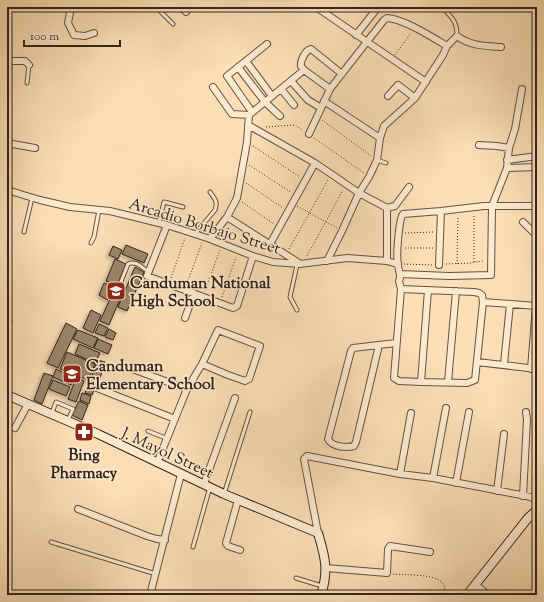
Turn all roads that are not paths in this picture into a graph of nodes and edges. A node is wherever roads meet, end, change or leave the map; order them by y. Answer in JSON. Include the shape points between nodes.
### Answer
{"nodes":[{"id":1,"x":71,"y":7,"type":"edge"},
{"id":2,"x":156,"y":7,"type":"edge"},
{"id":3,"x":316,"y":7,"type":"edge"},
{"id":4,"x":442,"y":7,"type":"edge"},
{"id":5,"x":375,"y":11,"type":"dead end"},
{"id":6,"x":173,"y":24,"type":"dead end"},
{"id":7,"x":94,"y":33,"type":"dead end"},
{"id":8,"x":356,"y":35,"type":"junction"},
{"id":9,"x":457,"y":36,"type":"junction"},
{"id":10,"x":367,"y":42,"type":"junction"},
{"id":11,"x":267,"y":44,"type":"dead end"},
{"id":12,"x":447,"y":46,"type":"junction"},
{"id":13,"x":501,"y":48,"type":"dead end"},
{"id":14,"x":7,"y":61,"type":"edge"},
{"id":15,"x":246,"y":61,"type":"junction"},
{"id":16,"x":29,"y":66,"type":"joint"},
{"id":17,"x":238,"y":67,"type":"junction"},
{"id":18,"x":304,"y":70,"type":"junction"},
{"id":19,"x":342,"y":74,"type":"junction"},
{"id":20,"x":292,"y":80,"type":"junction"},
{"id":21,"x":426,"y":82,"type":"junction"},
{"id":22,"x":27,"y":83,"type":"dead end"},
{"id":23,"x":213,"y":87,"type":"dead end"},
{"id":24,"x":280,"y":89,"type":"junction"},
{"id":25,"x":330,"y":89,"type":"junction"},
{"id":26,"x":522,"y":89,"type":"dead end"},
{"id":27,"x":272,"y":96,"type":"junction"},
{"id":28,"x":388,"y":96,"type":"dead end"},
{"id":29,"x":415,"y":98,"type":"junction"},
{"id":30,"x":324,"y":101,"type":"junction"},
{"id":31,"x":265,"y":102,"type":"junction"},
{"id":32,"x":294,"y":105,"type":"dead end"},
{"id":33,"x":321,"y":108,"type":"junction"},
{"id":34,"x":250,"y":113,"type":"junction"},
{"id":35,"x":280,"y":116,"type":"dead end"},
{"id":36,"x":248,"y":125,"type":"junction"},
{"id":37,"x":309,"y":134,"type":"road end"},
{"id":38,"x":380,"y":138,"type":"junction"},
{"id":39,"x":7,"y":143,"type":"edge"},
{"id":40,"x":479,"y":145,"type":"dead end"},
{"id":41,"x":35,"y":148,"type":"dead end"},
{"id":42,"x":509,"y":148,"type":"junction"},
{"id":43,"x":537,"y":156,"type":"edge"},
{"id":44,"x":377,"y":160,"type":"junction"},
{"id":45,"x":508,"y":160,"type":"junction"},
{"id":46,"x":315,"y":163,"type":"junction"},
{"id":47,"x":386,"y":164,"type":"dead end"},
{"id":48,"x":537,"y":167,"type":"edge"},
{"id":49,"x":507,"y":168,"type":"junction"},
{"id":50,"x":409,"y":187,"type":"dead end"},
{"id":51,"x":7,"y":190,"type":"edge"},
{"id":52,"x":210,"y":192,"type":"dead end"},
{"id":53,"x":358,"y":193,"type":"junction"},
{"id":54,"x":32,"y":198,"type":"junction"},
{"id":55,"x":492,"y":206,"type":"junction"},
{"id":56,"x":537,"y":206,"type":"edge"},
{"id":57,"x":182,"y":207,"type":"dead end"},
{"id":58,"x":387,"y":208,"type":"junction"},
{"id":59,"x":99,"y":210,"type":"junction"},
{"id":60,"x":441,"y":211,"type":"junction"},
{"id":61,"x":227,"y":217,"type":"junction"},
{"id":62,"x":158,"y":222,"type":"junction"},
{"id":63,"x":523,"y":222,"type":"dead end"},
{"id":64,"x":167,"y":224,"type":"junction"},
{"id":65,"x":24,"y":232,"type":"dead end"},
{"id":66,"x":195,"y":234,"type":"junction"},
{"id":67,"x":537,"y":236,"type":"edge"},
{"id":68,"x":207,"y":238,"type":"junction"},
{"id":69,"x":91,"y":243,"type":"dead end"},
{"id":70,"x":270,"y":244,"type":"junction"},
{"id":71,"x":253,"y":256,"type":"junction"},
{"id":72,"x":327,"y":261,"type":"junction"},
{"id":73,"x":387,"y":261,"type":"junction"},
{"id":74,"x":300,"y":264,"type":"junction"},
{"id":75,"x":397,"y":264,"type":"junction"},
{"id":76,"x":439,"y":265,"type":"dead end"},
{"id":77,"x":149,"y":272,"type":"junction"},
{"id":78,"x":401,"y":281,"type":"junction"},
{"id":79,"x":119,"y":287,"type":"dead end"},
{"id":80,"x":428,"y":290,"type":"junction"},
{"id":81,"x":456,"y":291,"type":"junction"},
{"id":82,"x":194,"y":293,"type":"junction"},
{"id":83,"x":483,"y":302,"type":"junction"},
{"id":84,"x":510,"y":304,"type":"junction"},
{"id":85,"x":537,"y":306,"type":"edge"},
{"id":86,"x":297,"y":310,"type":"dead end"},
{"id":87,"x":185,"y":318,"type":"dead end"},
{"id":88,"x":396,"y":343,"type":"junction"},
{"id":89,"x":379,"y":345,"type":"junction"},
{"id":90,"x":477,"y":362,"type":"junction"},
{"id":91,"x":202,"y":364,"type":"junction"},
{"id":92,"x":504,"y":364,"type":"junction"},
{"id":93,"x":127,"y":367,"type":"dead end"},
{"id":94,"x":534,"y":369,"type":"edge"},
{"id":95,"x":421,"y":382,"type":"junction"},
{"id":96,"x":448,"y":382,"type":"junction"},
{"id":97,"x":97,"y":388,"type":"dead end"},
{"id":98,"x":187,"y":389,"type":"junction"},
{"id":99,"x":7,"y":395,"type":"edge"},
{"id":100,"x":235,"y":398,"type":"dead end"},
{"id":101,"x":28,"y":404,"type":"junction"},
{"id":102,"x":446,"y":408,"type":"dead end"},
{"id":103,"x":250,"y":412,"type":"dead end"},
{"id":104,"x":469,"y":412,"type":"dead end"},
{"id":105,"x":526,"y":412,"type":"dead end"},
{"id":106,"x":411,"y":413,"type":"dead end"},
{"id":107,"x":52,"y":414,"type":"junction"},
{"id":108,"x":176,"y":419,"type":"junction"},
{"id":109,"x":68,"y":422,"type":"junction"},
{"id":110,"x":15,"y":428,"type":"dead end"},
{"id":111,"x":148,"y":431,"type":"dead end"},
{"id":112,"x":504,"y":434,"type":"dead end"},
{"id":113,"x":168,"y":438,"type":"junction"},
{"id":114,"x":157,"y":463,"type":"junction"},
{"id":115,"x":181,"y":474,"type":"junction"},
{"id":116,"x":400,"y":474,"type":"junction"},
{"id":117,"x":433,"y":478,"type":"junction"},
{"id":118,"x":456,"y":482,"type":"junction"},
{"id":119,"x":207,"y":486,"type":"junction"},
{"id":120,"x":497,"y":491,"type":"junction"},
{"id":121,"x":224,"y":494,"type":"junction"},
{"id":122,"x":523,"y":496,"type":"junction"},
{"id":123,"x":238,"y":500,"type":"junction"},
{"id":124,"x":537,"y":501,"type":"edge"},
{"id":125,"x":78,"y":509,"type":"dead end"},
{"id":126,"x":537,"y":510,"type":"edge"},
{"id":127,"x":318,"y":533,"type":"junction"},
{"id":128,"x":165,"y":540,"type":"junction"},
{"id":129,"x":51,"y":542,"type":"dead end"},
{"id":130,"x":193,"y":547,"type":"dead end"},
{"id":131,"x":240,"y":550,"type":"dead end"},
{"id":132,"x":430,"y":552,"type":"dead end"},
{"id":133,"x":326,"y":568,"type":"junction"},
{"id":134,"x":156,"y":574,"type":"junction"},
{"id":135,"x":296,"y":578,"type":"dead end"},
{"id":136,"x":475,"y":584,"type":"junction"},
{"id":137,"x":322,"y":591,"type":"edge"},
{"id":138,"x":150,"y":595,"type":"edge"},
{"id":139,"x":467,"y":595,"type":"edge"},
{"id":140,"x":488,"y":595,"type":"edge"}],
"edges":[{"from":1,"to":7,"type":"street","via":[[68,23],[74,35],[85,36]]},
{"from":2,"to":6,"type":"lane"},
{"from":3,"to":8,"type":"street"},
{"from":4,"to":9,"type":"lane","via":[[455,22]]},
{"from":5,"to":8,"type":"street"},
{"from":8,"to":10,"type":"street"},
{"from":9,"to":12,"type":"street"},
{"from":9,"to":13,"type":"street","via":[[470,44]]},
{"from":10,"to":12,"type":"street","via":[[387,18],[414,28]]},
{"from":10,"to":19,"type":"street"},
{"from":10,"to":21,"type":"street"},
{"from":11,"to":15,"type":"street"},
{"from":12,"to":21,"type":"street"},
{"from":14,"to":16,"type":"street","via":[[25,60]]},
{"from":15,"to":17,"type":"street"},
{"from":15,"to":27,"type":"street"},
{"from":16,"to":22,"type":"lane"},
{"from":17,"to":31,"type":"street"},
{"from":17,"to":34,"type":"street","via":[[227,76]]},
{"from":18,"to":19,"type":"street","via":[[301,62],[311,49]]},
{"from":18,"to":20,"type":"street"},
{"from":18,"to":25,"type":"street"},
{"from":19,"to":25,"type":"street"},
{"from":20,"to":24,"type":"street"},
{"from":20,"to":33,"type":"street","via":[[308,100]]},
{"from":21,"to":29,"type":"street"},
{"from":23,"to":34,"type":"street","via":[[232,114]]},
{"from":24,"to":27,"type":"street"},
{"from":24,"to":32,"type":"street"},
{"from":25,"to":30,"type":"street"},
{"from":26,"to":42,"type":"street"},
{"from":27,"to":31,"type":"street"},
{"from":28,"to":29,"type":"street","via":[[398,85]]},
{"from":29,"to":38,"type":"street","via":[[384,126]]},
{"from":30,"to":33,"type":"street"},
{"from":30,"to":38,"type":"street"},
{"from":31,"to":34,"type":"street"},
{"from":31,"to":35,"type":"street"},
{"from":33,"to":37,"type":"street"},
{"from":34,"to":36,"type":"street"},
{"from":36,"to":46,"type":"street"},
{"from":36,"to":61,"type":"street","via":[[236,198]]},
{"from":38,"to":44,"type":"street"},
{"from":39,"to":41,"type":"street"},
{"from":40,"to":42,"type":"street"},
{"from":42,"to":45,"type":"street"},
{"from":43,"to":45,"type":"street"},
{"from":44,"to":47,"type":"lane"},
{"from":44,"to":53,"type":"street"},
{"from":45,"to":49,"type":"street"},
{"from":46,"to":53,"type":"street"},
{"from":46,"to":70,"type":"street"},
{"from":48,"to":49,"type":"street"},
{"from":49,"to":55,"type":"street"},
{"from":50,"to":58,"type":"street","via":[[395,206]]},
{"from":51,"to":54,"type":"street","name":"Arcadio Borbajo Street"},
{"from":52,"to":66,"type":"lane","via":[[217,201],[215,210]]},
{"from":53,"to":58,"type":"street"},
{"from":53,"to":72,"type":"street"},
{"from":54,"to":59,"type":"street","name":"Arcadio Borbajo Street","via":[[70,207]]},
{"from":54,"to":65,"type":"lane"},
{"from":55,"to":56,"type":"street"},
{"from":55,"to":60,"type":"street"},
{"from":55,"to":78,"type":"street","via":[[491,275]]},
{"from":57,"to":62,"type":"lane","via":[[164,202]]},
{"from":58,"to":73,"type":"street"},
{"from":59,"to":62,"type":"street","name":"Arcadio Borbajo Street"},
{"from":59,"to":69,"type":"lane"},
{"from":60,"to":75,"type":"street","via":[[404,214],[401,217]]},
{"from":60,"to":76,"type":"street"},
{"from":61,"to":68,"type":"street"},
{"from":61,"to":70,"type":"street"},
{"from":62,"to":64,"type":"street","name":"Arcadio Borbajo Street"},
{"from":63,"to":67,"type":"street"},
{"from":64,"to":66,"type":"street","name":"Arcadio Borbajo Street"},
{"from":64,"to":77,"type":"street"},
{"from":66,"to":68,"type":"street","name":"Arcadio Borbajo Street"},
{"from":68,"to":71,"type":"street","name":"Arcadio Borbajo Street"},
{"from":70,"to":74,"type":"street"},
{"from":71,"to":74,"type":"street","name":"Arcadio Borbajo Street","via":[[273,262]]},
{"from":71,"to":82,"type":"street","via":[[237,306],[233,308]]},
{"from":72,"to":73,"type":"street","name":"Arcadio Borbajo Street","via":[[347,258]]},
{"from":72,"to":74,"type":"street","name":"Arcadio Borbajo Street"},
{"from":73,"to":75,"type":"street","name":"Arcadio Borbajo Street"},
{"from":74,"to":86,"type":"lane","via":[[290,296]]},
{"from":75,"to":78,"type":"street"},
{"from":77,"to":79,"type":"lane","via":[[131,262]]},
{"from":77,"to":82,"type":"street","via":[[147,276]]},
{"from":78,"to":80,"type":"street"},
{"from":78,"to":88,"type":"street"},
{"from":80,"to":81,"type":"street"},
{"from":80,"to":95,"type":"street"},
{"from":81,"to":83,"type":"street","via":[[479,292]]},
{"from":81,"to":96,"type":"street"},
{"from":82,"to":87,"type":"street"},
{"from":83,"to":84,"type":"street"},
{"from":83,"to":90,"type":"street"},
{"from":84,"to":85,"type":"street"},
{"from":84,"to":92,"type":"street"},
{"from":85,"to":94,"type":"street"},
{"from":88,"to":89,"type":"street"},
{"from":88,"to":95,"type":"street","via":[[394,378],[398,381]]},
{"from":89,"to":89,"type":"street","via":[[354,446],[329,442],[349,355],[353,348]]},
{"from":90,"to":92,"type":"street"},
{"from":90,"to":96,"type":"street","via":[[475,380]]},
{"from":91,"to":91,"type":"street","via":[[218,330],[260,346],[248,381],[228,376]]},
{"from":91,"to":98,"type":"street"},
{"from":92,"to":94,"type":"street"},
{"from":93,"to":98,"type":"street"},
{"from":95,"to":96,"type":"street"},
{"from":97,"to":108,"type":"street"},
{"from":98,"to":108,"type":"street"},
{"from":99,"to":101,"type":"street","name":"J. Mayol Street"},
{"from":100,"to":119,"type":"street"},
{"from":101,"to":107,"type":"street","name":"J. Mayol Street"},
{"from":101,"to":110,"type":"street"},
{"from":102,"to":117,"type":"street"},
{"from":103,"to":121,"type":"lane"},
{"from":104,"to":118,"type":"street"},
{"from":105,"to":122,"type":"street"},
{"from":106,"to":116,"type":"street"},
{"from":107,"to":109,"type":"street","name":"J. Mayol Street"},
{"from":107,"to":109,"type":"lane","via":[[56,402],[73,409]]},
{"from":108,"to":113,"type":"street"},
{"from":109,"to":114,"type":"street","name":"J. Mayol Street"},
{"from":111,"to":113,"type":"lane"},
{"from":112,"to":120,"type":"street"},
{"from":113,"to":114,"type":"street"},
{"from":114,"to":115,"type":"street","name":"J. Mayol Street"},
{"from":115,"to":119,"type":"street","name":"J. Mayol Street"},
{"from":115,"to":128,"type":"street"},
{"from":116,"to":117,"type":"street"},
{"from":116,"to":127,"type":"street","via":[[304,457]]},
{"from":117,"to":118,"type":"street"},
{"from":118,"to":120,"type":"street"},
{"from":119,"to":121,"type":"street","name":"J. Mayol Street"},
{"from":119,"to":130,"type":"lane"},
{"from":120,"to":122,"type":"street"},
{"from":121,"to":123,"type":"street","name":"J. Mayol Street"},
{"from":122,"to":124,"type":"street"},
{"from":123,"to":127,"type":"street","name":"J. Mayol Street"},
{"from":123,"to":131,"type":"street","via":[[226,543]]},
{"from":125,"to":128,"type":"street","via":[[147,536]]},
{"from":126,"to":136,"type":"street"},
{"from":127,"to":133,"type":"street"},
{"from":128,"to":134,"type":"street"},
{"from":129,"to":134,"type":"lane"},
{"from":132,"to":133,"type":"street","via":[[390,546],[386,573]]},
{"from":133,"to":137,"type":"street"},
{"from":134,"to":138,"type":"street"},
{"from":135,"to":137,"type":"lane"},
{"from":136,"to":139,"type":"street"},
{"from":136,"to":140,"type":"street"}]}
